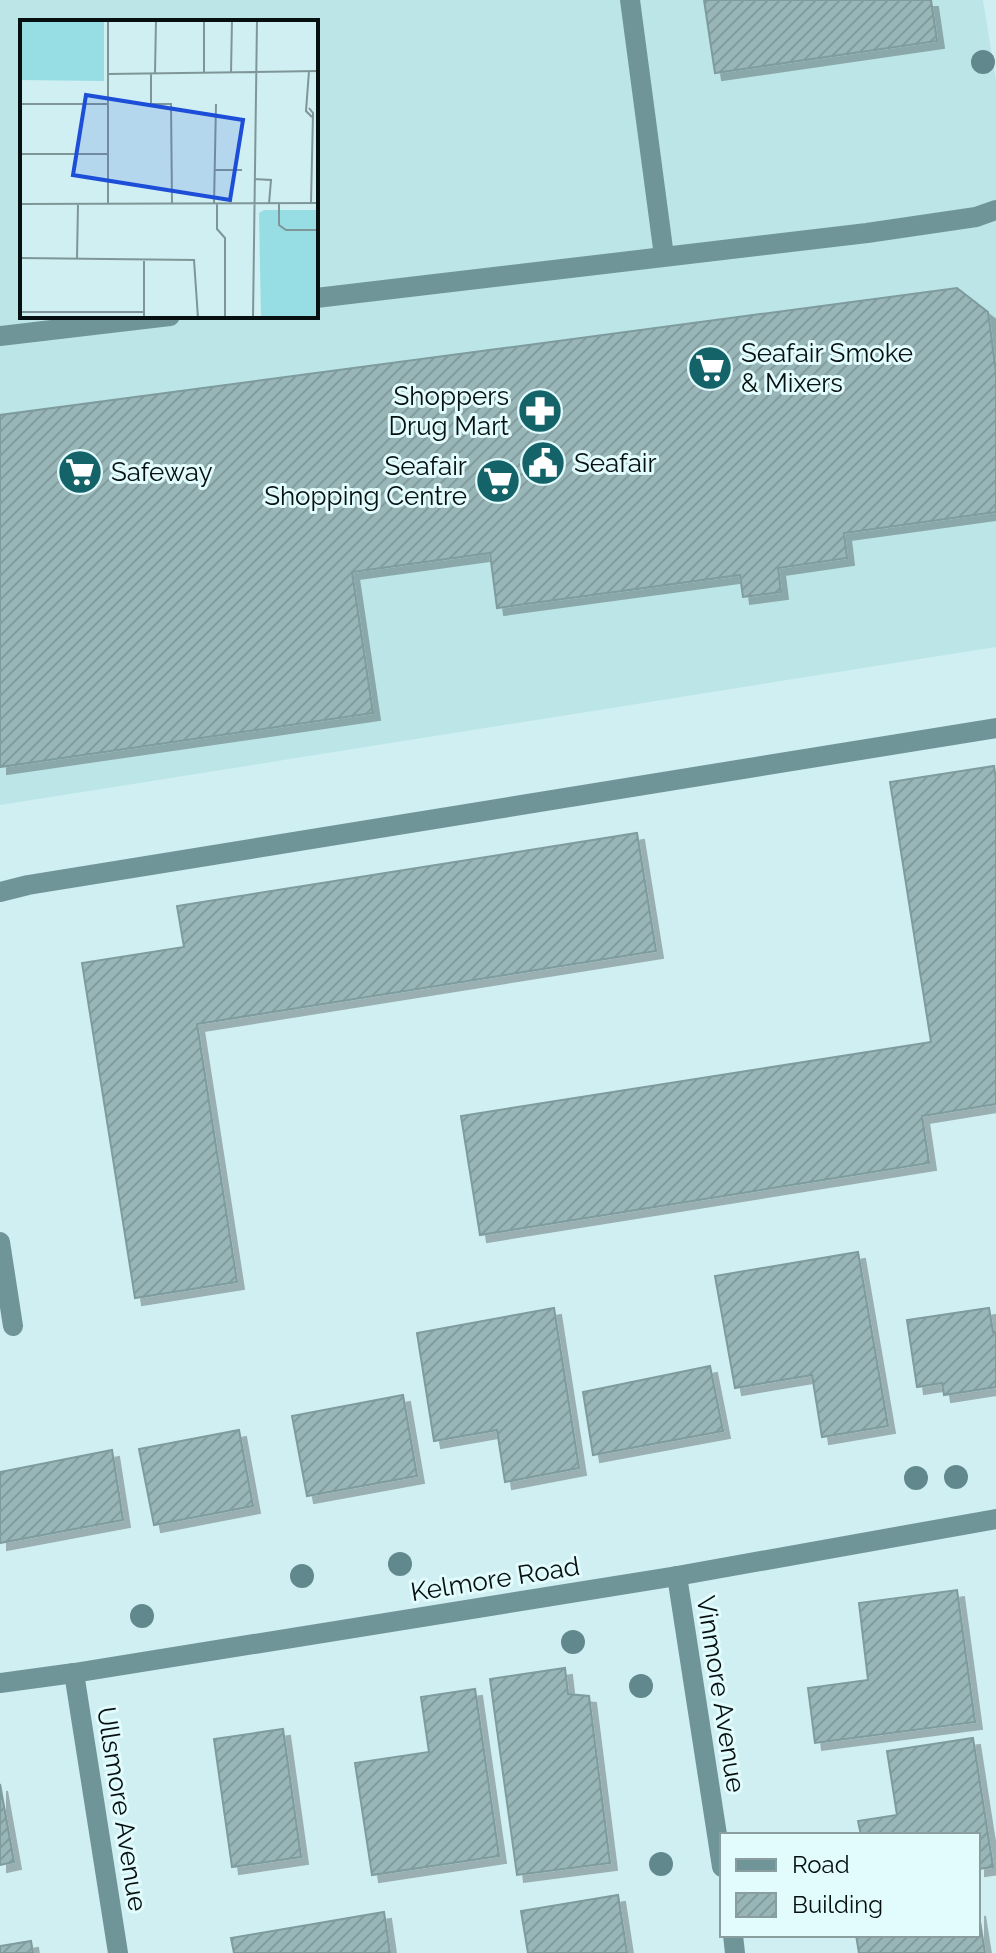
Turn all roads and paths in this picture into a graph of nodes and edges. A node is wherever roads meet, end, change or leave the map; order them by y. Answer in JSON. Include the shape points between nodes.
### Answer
{"nodes":[{"id":1,"x":630,"y":0,"type":"edge"},
{"id":2,"x":996,"y":210,"type":"edge"},
{"id":3,"x":664,"y":256,"type":"junction"},
{"id":4,"x":318,"y":298,"type":"edge"},
{"id":5,"x":153,"y":318,"type":"edge"},
{"id":6,"x":0,"y":336,"type":"edge"},
{"id":7,"x":996,"y":728,"type":"edge"},
{"id":8,"x":0,"y":892,"type":"edge"},
{"id":9,"x":0,"y":1242,"type":"edge"},
{"id":10,"x":13,"y":1326,"type":"dead end"},
{"id":11,"x":996,"y":1519,"type":"edge"},
{"id":12,"x":677,"y":1576,"type":"junction"},
{"id":13,"x":74,"y":1673,"type":"junction"},
{"id":14,"x":0,"y":1683,"type":"edge"},
{"id":15,"x":720,"y":1854,"type":"edge"},
{"id":16,"x":118,"y":1953,"type":"edge"}],
"edges":[{"from":1,"to":3,"type":"street"},
{"from":2,"to":3,"type":"street","via":[[867,233]]},
{"from":3,"to":4,"type":"street"},
{"from":5,"to":6,"type":"street"},
{"from":7,"to":8,"type":"street"},
{"from":9,"to":10,"type":"street"},
{"from":11,"to":12,"type":"street","name":"Kelmore Road"},
{"from":12,"to":13,"type":"street","name":"Kelmore Road"},
{"from":12,"to":15,"type":"street","name":"Vinmore Avenue"},
{"from":13,"to":14,"type":"street","name":"Kelmore Road"},
{"from":13,"to":16,"type":"street","name":"Ullsmore Avenue"}]}
